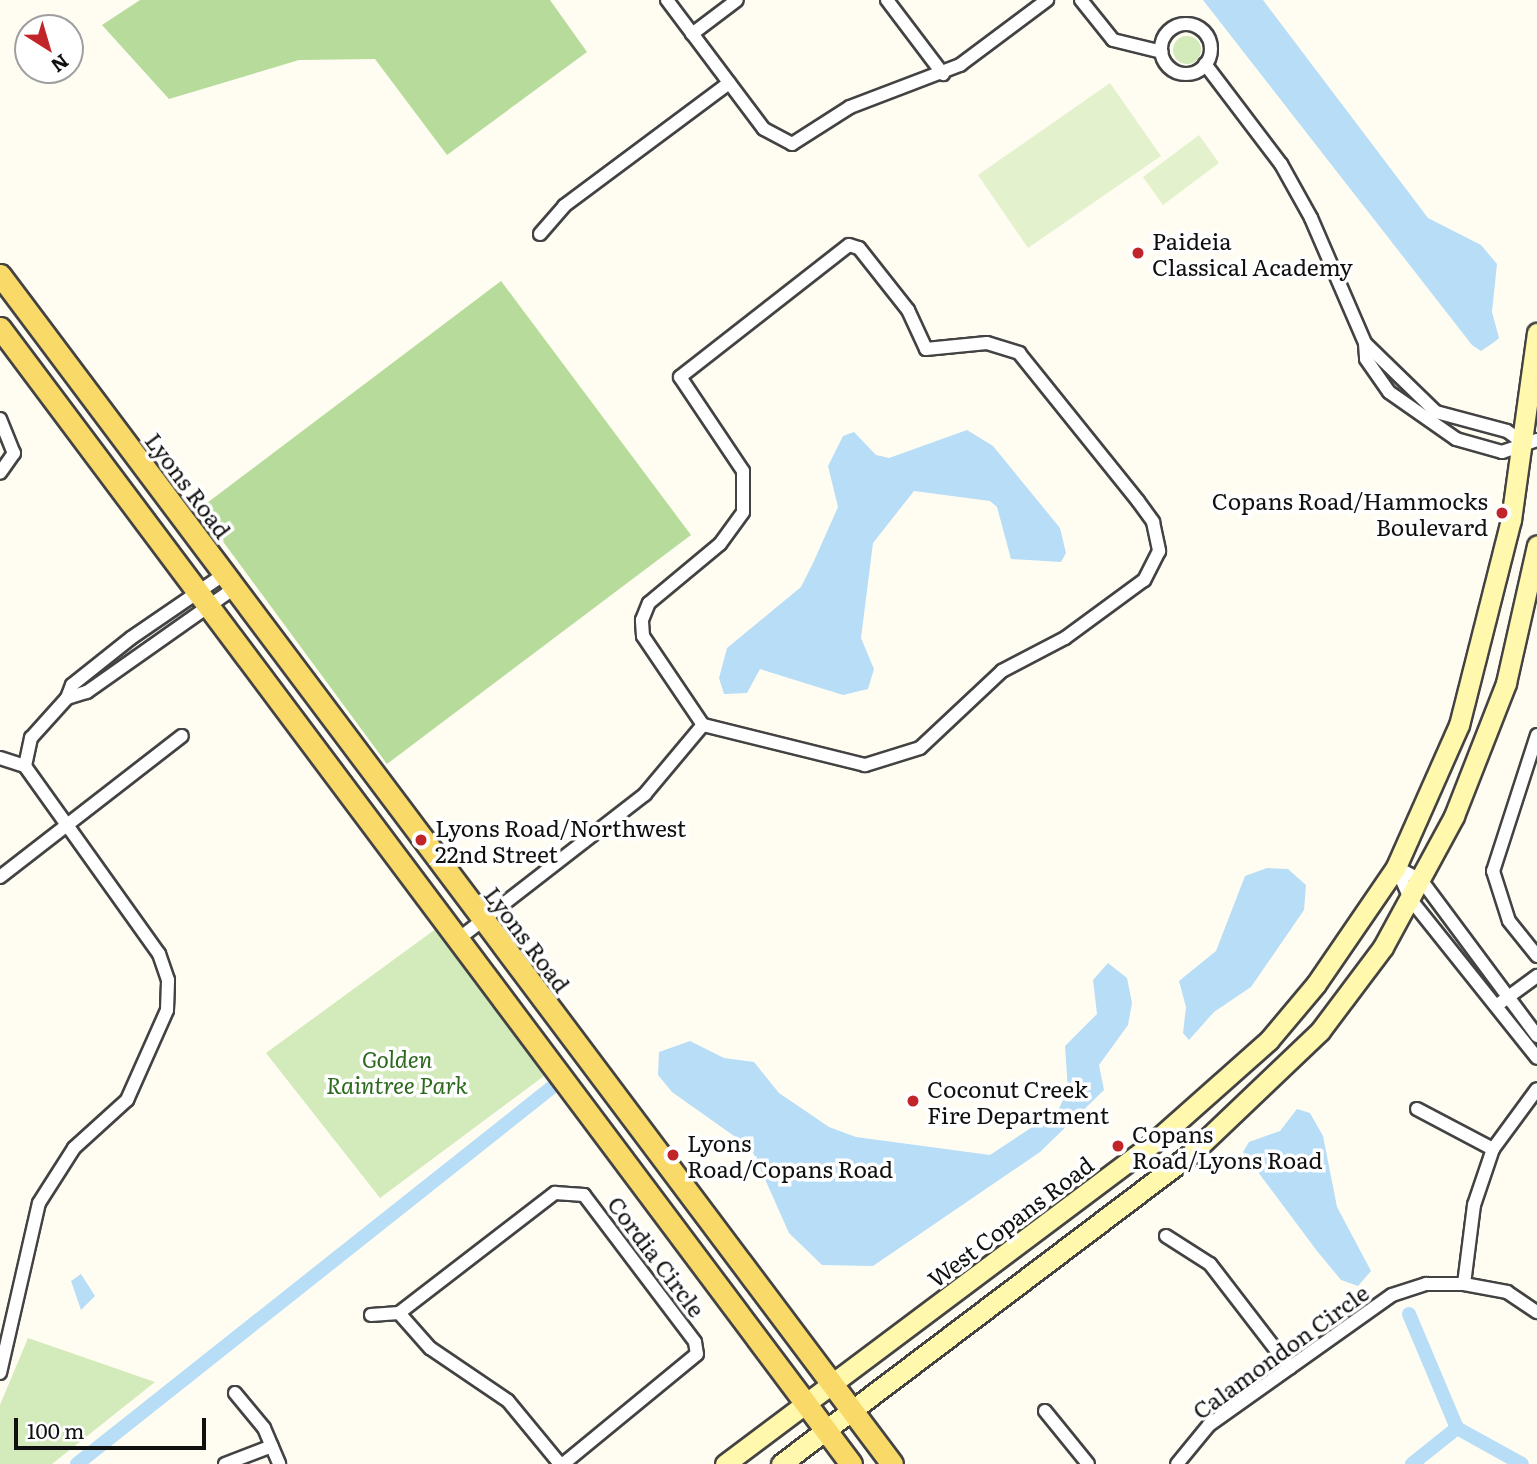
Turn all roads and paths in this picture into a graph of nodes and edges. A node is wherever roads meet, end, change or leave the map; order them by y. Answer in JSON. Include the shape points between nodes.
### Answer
{"nodes":[{"id":1,"x":667,"y":0,"type":"edge"},
{"id":2,"x":737,"y":0,"type":"edge"},
{"id":3,"x":887,"y":0,"type":"edge"},
{"id":4,"x":1047,"y":0,"type":"edge"},
{"id":5,"x":1081,"y":0,"type":"edge"},
{"id":6,"x":692,"y":34,"type":"junction"},
{"id":7,"x":1162,"y":52,"type":"junction"},
{"id":8,"x":1205,"y":64,"type":"junction"},
{"id":9,"x":943,"y":74,"type":"junction"},
{"id":10,"x":729,"y":83,"type":"junction"},
{"id":11,"x":540,"y":234,"type":"dead end"},
{"id":12,"x":0,"y":275,"type":"edge"},
{"id":13,"x":0,"y":328,"type":"edge"},
{"id":14,"x":1537,"y":333,"type":"edge"},
{"id":15,"x":1365,"y":343,"type":"junction"},
{"id":16,"x":0,"y":419,"type":"edge"},
{"id":17,"x":1529,"y":441,"type":"edge"},
{"id":18,"x":0,"y":473,"type":"edge"},
{"id":19,"x":1537,"y":545,"type":"edge"},
{"id":20,"x":228,"y":582,"type":"junction"},
{"id":21,"x":204,"y":600,"type":"junction"},
{"id":22,"x":67,"y":698,"type":"junction"},
{"id":23,"x":704,"y":725,"type":"junction"},
{"id":24,"x":1537,"y":735,"type":"edge"},
{"id":25,"x":182,"y":736,"type":"dead end"},
{"id":26,"x":0,"y":758,"type":"edge"},
{"id":27,"x":24,"y":765,"type":"junction"},
{"id":28,"x":66,"y":829,"type":"junction"},
{"id":29,"x":1396,"y":867,"type":"junction"},
{"id":30,"x":0,"y":877,"type":"edge"},
{"id":31,"x":1422,"y":881,"type":"junction"},
{"id":32,"x":1410,"y":900,"type":"junction"},
{"id":33,"x":481,"y":922,"type":"junction"},
{"id":34,"x":457,"y":940,"type":"junction"},
{"id":35,"x":1537,"y":956,"type":"edge"},
{"id":36,"x":1537,"y":976,"type":"edge"},
{"id":37,"x":1511,"y":996,"type":"junction"},
{"id":38,"x":1496,"y":1006,"type":"junction"},
{"id":39,"x":1532,"y":1011,"type":"edge"},
{"id":40,"x":1512,"y":1026,"type":"junction"},
{"id":41,"x":1537,"y":1036,"type":"edge"},
{"id":42,"x":1537,"y":1058,"type":"edge"},
{"id":43,"x":1537,"y":1089,"type":"edge"},
{"id":44,"x":1418,"y":1109,"type":"dead end"},
{"id":45,"x":1493,"y":1149,"type":"junction"},
{"id":46,"x":1166,"y":1236,"type":"dead end"},
{"id":47,"x":1464,"y":1284,"type":"junction"},
{"id":48,"x":1537,"y":1312,"type":"edge"},
{"id":49,"x":399,"y":1313,"type":"junction"},
{"id":50,"x":371,"y":1315,"type":"dead end"},
{"id":51,"x":1290,"y":1368,"type":"junction"},
{"id":52,"x":0,"y":1373,"type":"edge"},
{"id":53,"x":832,"y":1385,"type":"junction"},
{"id":54,"x":235,"y":1393,"type":"dead end"},
{"id":55,"x":809,"y":1402,"type":"junction"},
{"id":56,"x":853,"y":1411,"type":"junction"},
{"id":57,"x":1045,"y":1411,"type":"dead end"},
{"id":58,"x":826,"y":1431,"type":"junction"},
{"id":59,"x":272,"y":1446,"type":"junction"},
{"id":60,"x":225,"y":1464,"type":"edge"},
{"id":61,"x":279,"y":1464,"type":"edge"},
{"id":62,"x":561,"y":1464,"type":"edge"},
{"id":63,"x":725,"y":1464,"type":"edge"},
{"id":64,"x":781,"y":1464,"type":"edge"},
{"id":65,"x":851,"y":1464,"type":"edge"},
{"id":66,"x":892,"y":1464,"type":"edge"},
{"id":67,"x":1088,"y":1464,"type":"edge"},
{"id":68,"x":1177,"y":1464,"type":"edge"}],
"edges":[{"from":1,"to":6,"type":"street"},
{"from":2,"to":6,"type":"street"},
{"from":3,"to":9,"type":"street"},
{"from":4,"to":9,"type":"street"},
{"from":5,"to":7,"type":"street","via":[[1113,40]]},
{"from":6,"to":10,"type":"street"},
{"from":7,"to":8,"type":"street","via":[[1177,72],[1192,73]]},
{"from":7,"to":8,"type":"street","via":[[1167,32],[1191,24],[1210,40]]},
{"from":8,"to":15,"type":"street","via":[[1281,164]]},
{"from":9,"to":10,"type":"street","via":[[871,98],[806,138],[782,143]]},
{"from":10,"to":11,"type":"street","via":[[565,206]]},
{"from":12,"to":20,"type":"main road","name":"Lyons Road"},
{"from":13,"to":21,"type":"main road"},
{"from":14,"to":17,"type":"main road","name":"West Copans Road"},
{"from":15,"to":17,"type":"street","via":[[1436,412]]},
{"from":15,"to":17,"type":"street","via":[[1375,375],[1428,425],[1502,452]]},
{"from":16,"to":18,"type":"street","via":[[14,453]]},
{"from":17,"to":29,"type":"main road","name":"West Copans Road","via":[[1495,597],[1460,725]]},
{"from":19,"to":31,"type":"main road","via":[[1506,683]]},
{"from":20,"to":21,"type":"street"},
{"from":20,"to":33,"type":"main road","name":"Lyons Road"},
{"from":21,"to":22,"type":"street","via":[[88,692]]},
{"from":21,"to":22,"type":"street","via":[[72,685]]},
{"from":21,"to":34,"type":"main road"},
{"from":22,"to":27,"type":"street","via":[[31,738]]},
{"from":23,"to":23,"type":"street","via":[[837,763],[899,759],[943,730],[1002,671],[1065,638],[1144,580],[1159,551],[1153,522],[1019,353],[986,343],[926,349],[908,310],[859,248],[849,245],[680,377],[730,448],[746,492],[733,531],[663,588],[642,620],[643,636]]},
{"from":23,"to":33,"type":"street","via":[[645,794]]},
{"from":24,"to":35,"type":"street","via":[[1493,872],[1510,921]]},
{"from":25,"to":28,"type":"street"},
{"from":26,"to":27,"type":"street"},
{"from":27,"to":28,"type":"street"},
{"from":28,"to":30,"type":"street"},
{"from":28,"to":52,"type":"street","via":[[159,954],[168,980],[160,1039],[127,1100],[74,1149],[38,1203]]},
{"from":29,"to":31,"type":"street"},
{"from":29,"to":32,"type":"street"},
{"from":29,"to":53,"type":"main road","name":"West Copans Road","via":[[1317,984],[1216,1089]]},
{"from":31,"to":32,"type":"main road"},
{"from":31,"to":37,"type":"street"},
{"from":32,"to":38,"type":"street"},
{"from":32,"to":56,"type":"main road","via":[[1320,1031],[1241,1111]]},
{"from":33,"to":34,"type":"street"},
{"from":33,"to":53,"type":"main road","name":"Lyons Road"},
{"from":34,"to":55,"type":"main road"},
{"from":36,"to":37,"type":"street"},
{"from":37,"to":38,"type":"street"},
{"from":37,"to":39,"type":"street"},
{"from":38,"to":40,"type":"street"},
{"from":39,"to":40,"type":"street"},
{"from":39,"to":41,"type":"street"},
{"from":40,"to":42,"type":"street"},
{"from":43,"to":45,"type":"street"},
{"from":44,"to":45,"type":"street"},
{"from":45,"to":47,"type":"street","via":[[1474,1205]]},
{"from":46,"to":51,"type":"street","via":[[1210,1264]]},
{"from":47,"to":48,"type":"street","name":"Calamondon Circle","via":[[1507,1292]]},
{"from":47,"to":51,"type":"street","name":"Calamondon Circle","via":[[1426,1284],[1392,1296]]},
{"from":49,"to":50,"type":"street"},
{"from":49,"to":62,"type":"street","name":"Cordia Circle","via":[[430,1348],[508,1401]]},
{"from":49,"to":62,"type":"street","name":"Cordia Circle","via":[[555,1193],[584,1195],[695,1342],[697,1354]]},
{"from":51,"to":68,"type":"street","name":"Calamondon Circle","via":[[1209,1425]]},
{"from":53,"to":55,"type":"main road","name":"West Copans Road"},
{"from":53,"to":56,"type":"main road","name":"Lyons Road"},
{"from":54,"to":59,"type":"street"},
{"from":55,"to":58,"type":"main road"},
{"from":55,"to":63,"type":"main road","name":"West Copans Road"},
{"from":56,"to":58,"type":"main road"},
{"from":56,"to":66,"type":"main road","name":"Lyons Road"},
{"from":57,"to":67,"type":"street"},
{"from":58,"to":64,"type":"main road"},
{"from":58,"to":65,"type":"main road"},
{"from":59,"to":60,"type":"street"},
{"from":59,"to":61,"type":"street"}]}
